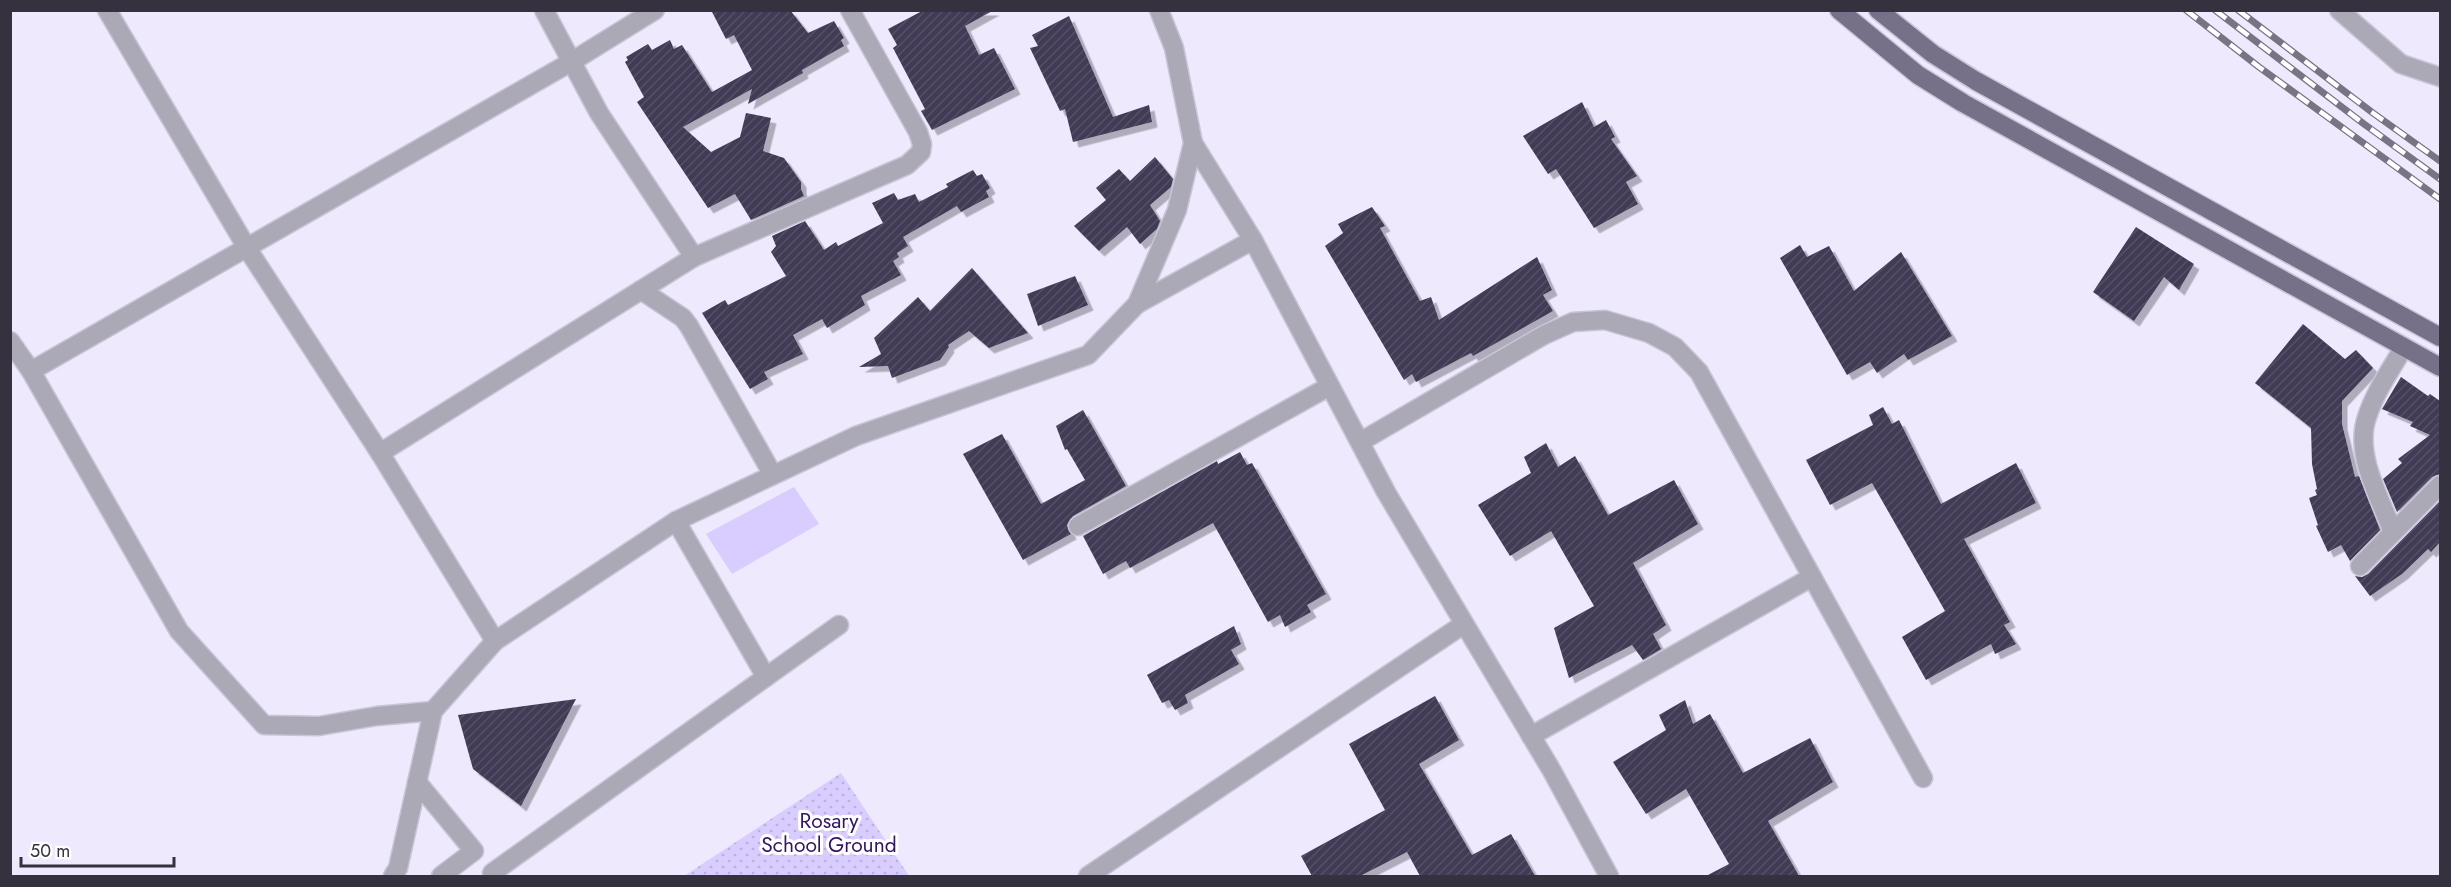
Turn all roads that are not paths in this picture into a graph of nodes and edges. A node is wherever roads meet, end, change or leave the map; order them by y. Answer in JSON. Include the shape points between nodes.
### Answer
{"nodes":[{"id":1,"x":107,"y":10,"type":"edge"},
{"id":2,"x":544,"y":10,"type":"edge"},
{"id":3,"x":655,"y":10,"type":"edge"},
{"id":4,"x":850,"y":10,"type":"edge"},
{"id":5,"x":1159,"y":10,"type":"edge"},
{"id":6,"x":1839,"y":10,"type":"edge"},
{"id":7,"x":1878,"y":10,"type":"edge"},
{"id":8,"x":2339,"y":10,"type":"edge"},
{"id":9,"x":572,"y":62,"type":"junction"},
{"id":10,"x":2440,"y":77,"type":"edge"},
{"id":11,"x":1193,"y":143,"type":"junction"},
{"id":12,"x":1253,"y":240,"type":"junction"},
{"id":13,"x":247,"y":248,"type":"junction"},
{"id":14,"x":694,"y":257,"type":"junction"},
{"id":15,"x":641,"y":290,"type":"junction"},
{"id":16,"x":1137,"y":304,"type":"junction"},
{"id":17,"x":2440,"y":337,"type":"edge"},
{"id":18,"x":10,"y":341,"type":"edge"},
{"id":19,"x":2404,"y":346,"type":"junction"},
{"id":20,"x":2440,"y":367,"type":"edge"},
{"id":21,"x":31,"y":371,"type":"junction"},
{"id":22,"x":1330,"y":386,"type":"junction"},
{"id":23,"x":1360,"y":442,"type":"junction"},
{"id":24,"x":380,"y":453,"type":"junction"},
{"id":25,"x":772,"y":475,"type":"junction"},
{"id":26,"x":2440,"y":485,"type":"edge"},
{"id":27,"x":676,"y":521,"type":"junction"},
{"id":28,"x":1078,"y":526,"type":"dead end"},
{"id":29,"x":2393,"y":532,"type":"junction"},
{"id":30,"x":2360,"y":566,"type":"dead end"},
{"id":31,"x":1812,"y":577,"type":"junction"},
{"id":32,"x":1464,"y":624,"type":"junction"},
{"id":33,"x":839,"y":625,"type":"dead end"},
{"id":34,"x":495,"y":641,"type":"junction"},
{"id":35,"x":766,"y":677,"type":"junction"},
{"id":36,"x":432,"y":711,"type":"junction"},
{"id":37,"x":1531,"y":736,"type":"junction"},
{"id":38,"x":1923,"y":778,"type":"dead end"},
{"id":39,"x":417,"y":782,"type":"junction"},
{"id":40,"x":474,"y":851,"type":"junction"},
{"id":41,"x":494,"y":875,"type":"edge"},
{"id":42,"x":393,"y":876,"type":"edge"},
{"id":43,"x":441,"y":876,"type":"edge"},
{"id":44,"x":1088,"y":876,"type":"edge"},
{"id":45,"x":1609,"y":876,"type":"edge"}],
"edges":[{"from":1,"to":13,"type":"street"},
{"from":2,"to":9,"type":"street"},
{"from":3,"to":9,"type":"street"},
{"from":4,"to":14,"type":"street","via":[[918,132],[921,152],[908,165]]},
{"from":5,"to":11,"type":"street","via":[[1174,48]]},
{"from":6,"to":19,"type":"main road","via":[[1918,75],[1963,103]]},
{"from":7,"to":17,"type":"main road","via":[[1976,81]]},
{"from":8,"to":10,"type":"street","via":[[2401,64]]},
{"from":9,"to":13,"type":"street"},
{"from":9,"to":14,"type":"street","via":[[599,113]]},
{"from":11,"to":12,"type":"street"},
{"from":11,"to":16,"type":"street","via":[[1177,210]]},
{"from":12,"to":16,"type":"street"},
{"from":12,"to":22,"type":"street"},
{"from":13,"to":21,"type":"street"},
{"from":13,"to":24,"type":"street"},
{"from":14,"to":15,"type":"street"},
{"from":15,"to":24,"type":"street"},
{"from":15,"to":25,"type":"street","via":[[689,326]]},
{"from":16,"to":25,"type":"street","via":[[1088,354],[856,435]]},
{"from":18,"to":21,"type":"street"},
{"from":19,"to":20,"type":"main road"},
{"from":19,"to":29,"type":"street","via":[[2366,418],[2363,437],[2371,475]]},
{"from":21,"to":36,"type":"street","via":[[179,631],[264,725],[319,726]]},
{"from":22,"to":23,"type":"street"},
{"from":22,"to":28,"type":"street"},
{"from":23,"to":31,"type":"street","via":[[1572,322],[1605,320],[1649,333],[1675,347],[1699,372]]},
{"from":23,"to":32,"type":"street"},
{"from":24,"to":34,"type":"street"},
{"from":25,"to":27,"type":"street"},
{"from":26,"to":29,"type":"street"},
{"from":27,"to":34,"type":"street"},
{"from":27,"to":35,"type":"street"},
{"from":29,"to":30,"type":"street"},
{"from":31,"to":37,"type":"street"},
{"from":31,"to":38,"type":"street"},
{"from":32,"to":37,"type":"street"},
{"from":32,"to":44,"type":"street"},
{"from":33,"to":35,"type":"street"},
{"from":34,"to":36,"type":"street"},
{"from":35,"to":41,"type":"street"},
{"from":36,"to":39,"type":"street"},
{"from":37,"to":45,"type":"street"},
{"from":39,"to":40,"type":"street"},
{"from":39,"to":42,"type":"street"},
{"from":40,"to":41,"type":"street"},
{"from":40,"to":43,"type":"street"}]}
